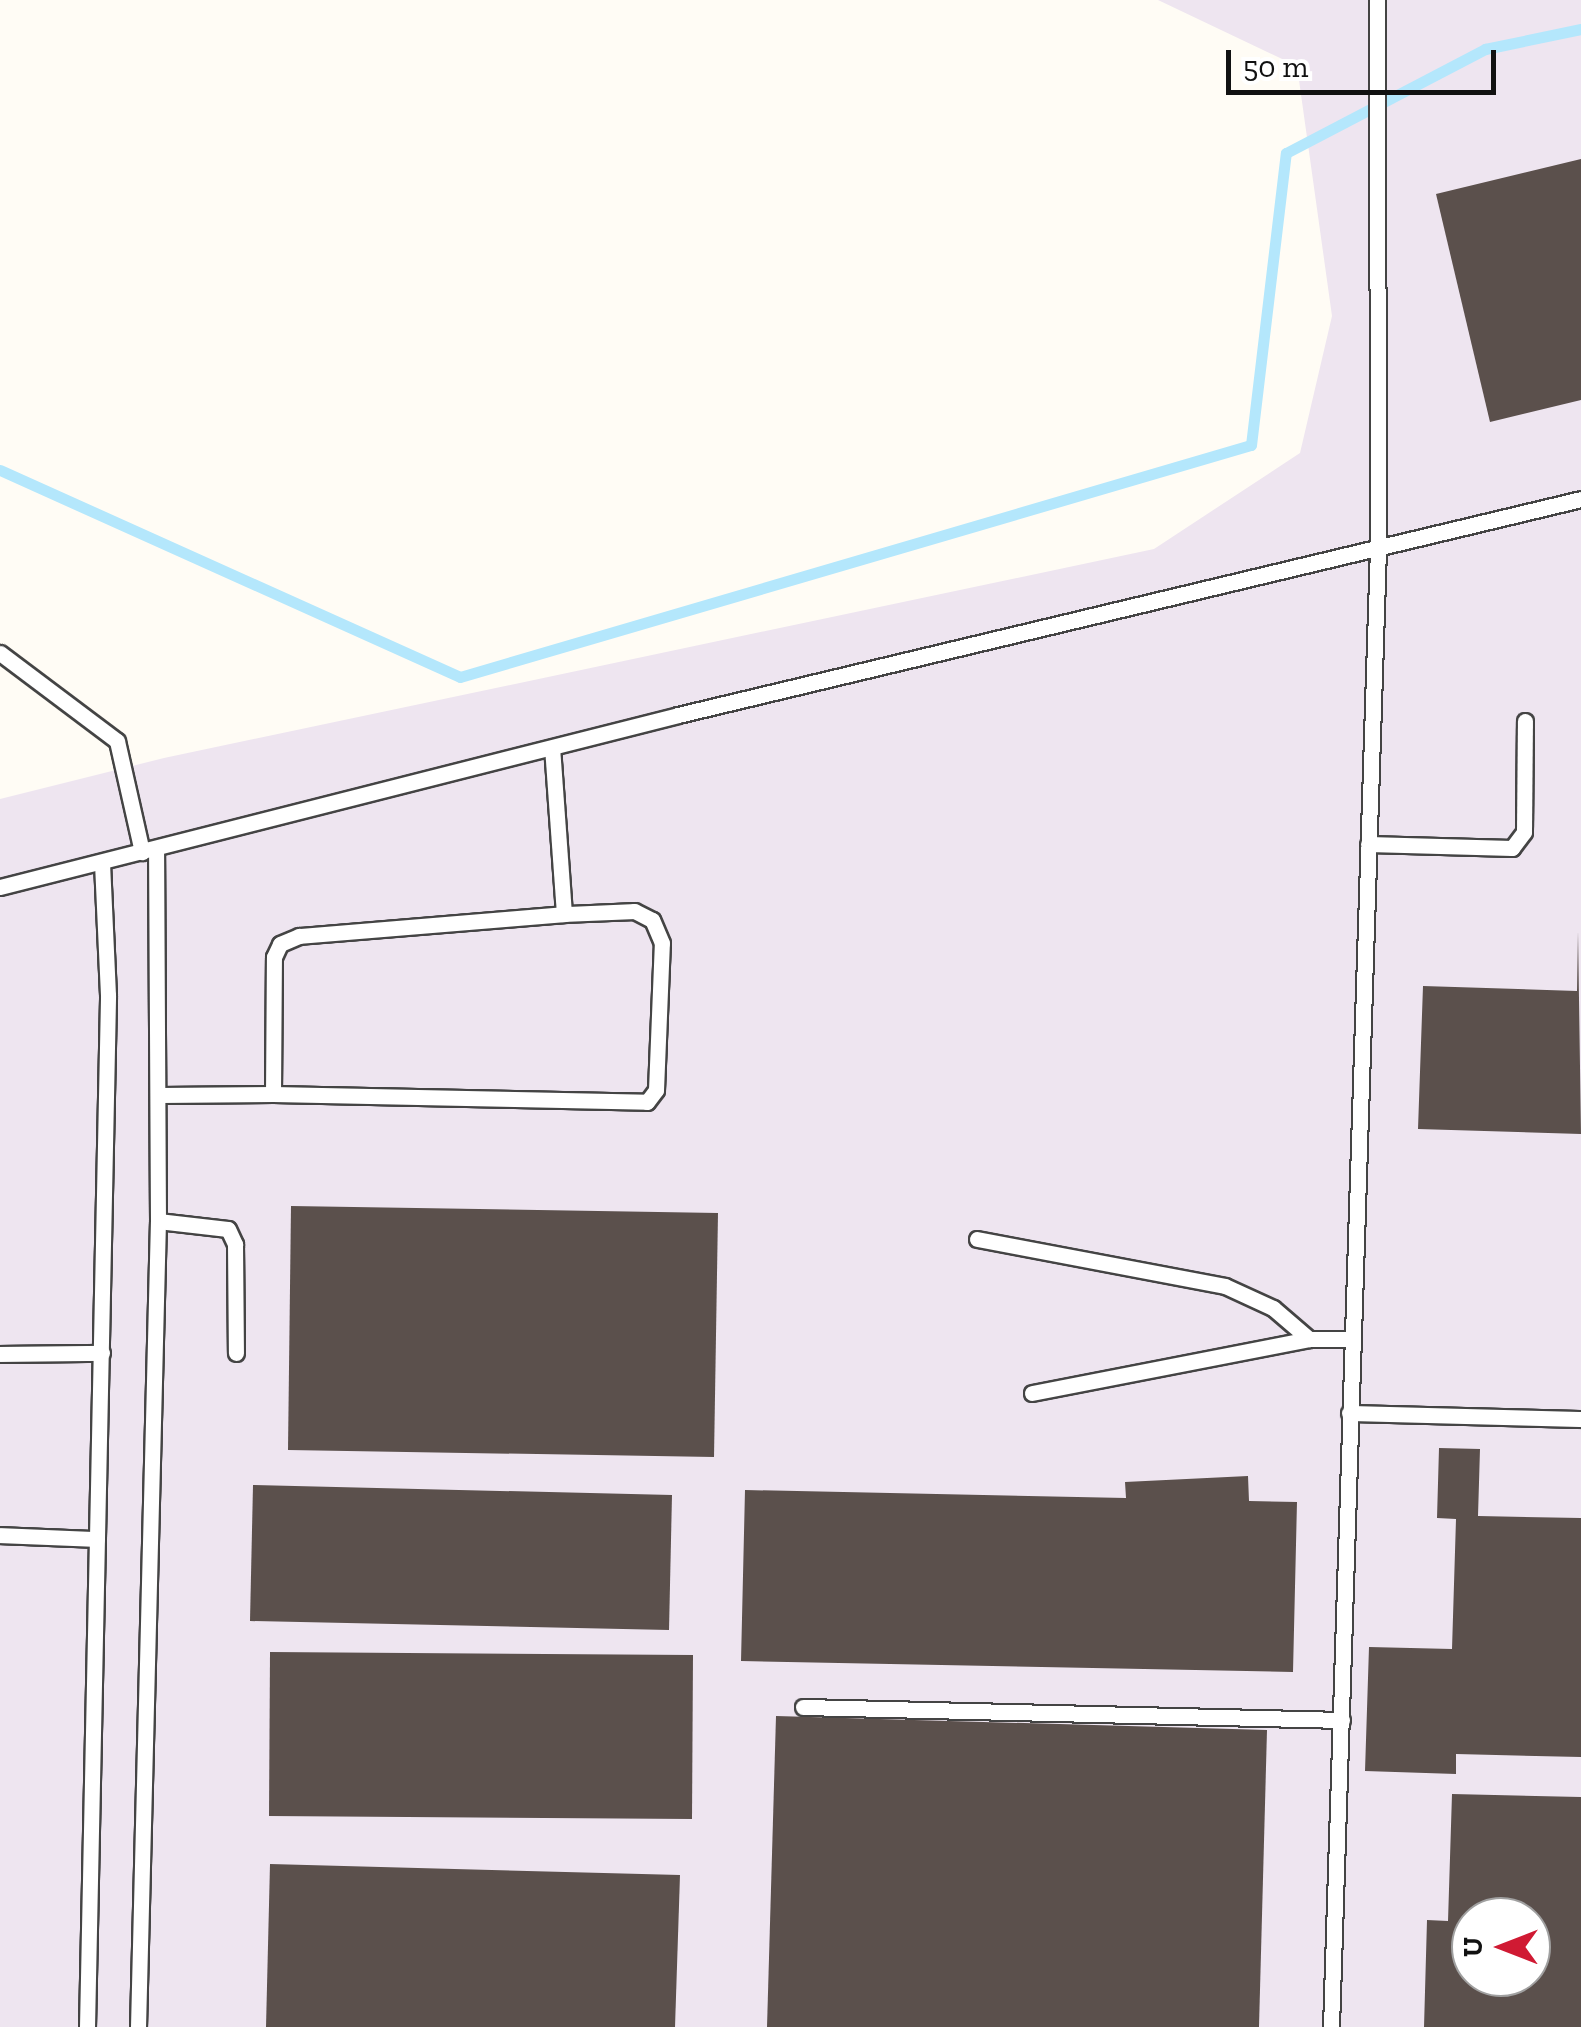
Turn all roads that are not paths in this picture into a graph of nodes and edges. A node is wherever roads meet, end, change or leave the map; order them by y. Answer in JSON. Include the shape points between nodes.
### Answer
{"nodes":[{"id":1,"x":1377,"y":0,"type":"edge"},
{"id":2,"x":1581,"y":500,"type":"edge"},
{"id":3,"x":1378,"y":544,"type":"junction"},
{"id":4,"x":0,"y":653,"type":"edge"},
{"id":5,"x":1525,"y":721,"type":"dead end"},
{"id":6,"x":552,"y":748,"type":"junction"},
{"id":7,"x":1368,"y":844,"type":"junction"},
{"id":8,"x":149,"y":850,"type":"junction"},
{"id":9,"x":102,"y":862,"type":"junction"},
{"id":10,"x":0,"y":887,"type":"edge"},
{"id":11,"x":564,"y":914,"type":"junction"},
{"id":12,"x":274,"y":1094,"type":"junction"},
{"id":13,"x":160,"y":1095,"type":"junction"},
{"id":14,"x":158,"y":1220,"type":"junction"},
{"id":15,"x":977,"y":1239,"type":"dead end"},
{"id":16,"x":1352,"y":1339,"type":"junction"},
{"id":17,"x":1309,"y":1340,"type":"junction"},
{"id":18,"x":102,"y":1352,"type":"junction"},
{"id":19,"x":236,"y":1352,"type":"dead end"},
{"id":20,"x":0,"y":1354,"type":"edge"},
{"id":21,"x":1032,"y":1393,"type":"dead end"},
{"id":22,"x":1350,"y":1414,"type":"junction"},
{"id":23,"x":1581,"y":1419,"type":"edge"},
{"id":24,"x":0,"y":1535,"type":"edge"},
{"id":25,"x":97,"y":1540,"type":"junction"},
{"id":26,"x":803,"y":1707,"type":"dead end"},
{"id":27,"x":1342,"y":1720,"type":"junction"},
{"id":28,"x":87,"y":2027,"type":"edge"},
{"id":29,"x":138,"y":2027,"type":"edge"},
{"id":30,"x":1331,"y":2027,"type":"edge"}],
"edges":[{"from":1,"to":3,"type":"lane"},
{"from":2,"to":3,"type":"lane"},
{"from":3,"to":6,"type":"lane"},
{"from":3,"to":7,"type":"lane"},
{"from":4,"to":8,"type":"lane","via":[[117,741]]},
{"from":5,"to":7,"type":"lane","via":[[1524,832],[1512,848]]},
{"from":6,"to":8,"type":"lane"},
{"from":6,"to":11,"type":"lane"},
{"from":7,"to":16,"type":"lane"},
{"from":8,"to":9,"type":"lane"},
{"from":8,"to":13,"type":"lane"},
{"from":9,"to":10,"type":"lane"},
{"from":9,"to":18,"type":"lane","via":[[108,996]]},
{"from":11,"to":12,"type":"lane","via":[[299,936],[280,944],[274,956]]},
{"from":11,"to":12,"type":"lane","via":[[634,910],[652,920],[662,943],[656,1090],[647,1102]]},
{"from":12,"to":13,"type":"lane"},
{"from":13,"to":14,"type":"lane"},
{"from":14,"to":19,"type":"lane","via":[[228,1229],[235,1244]]},
{"from":14,"to":29,"type":"lane"},
{"from":15,"to":17,"type":"lane","via":[[1225,1286],[1273,1308]]},
{"from":16,"to":17,"type":"lane"},
{"from":16,"to":22,"type":"lane"},
{"from":17,"to":21,"type":"lane"},
{"from":18,"to":20,"type":"lane"},
{"from":18,"to":25,"type":"lane"},
{"from":22,"to":23,"type":"lane"},
{"from":22,"to":27,"type":"lane"},
{"from":24,"to":25,"type":"lane"},
{"from":25,"to":28,"type":"lane"},
{"from":26,"to":27,"type":"lane"},
{"from":27,"to":30,"type":"lane"}]}
